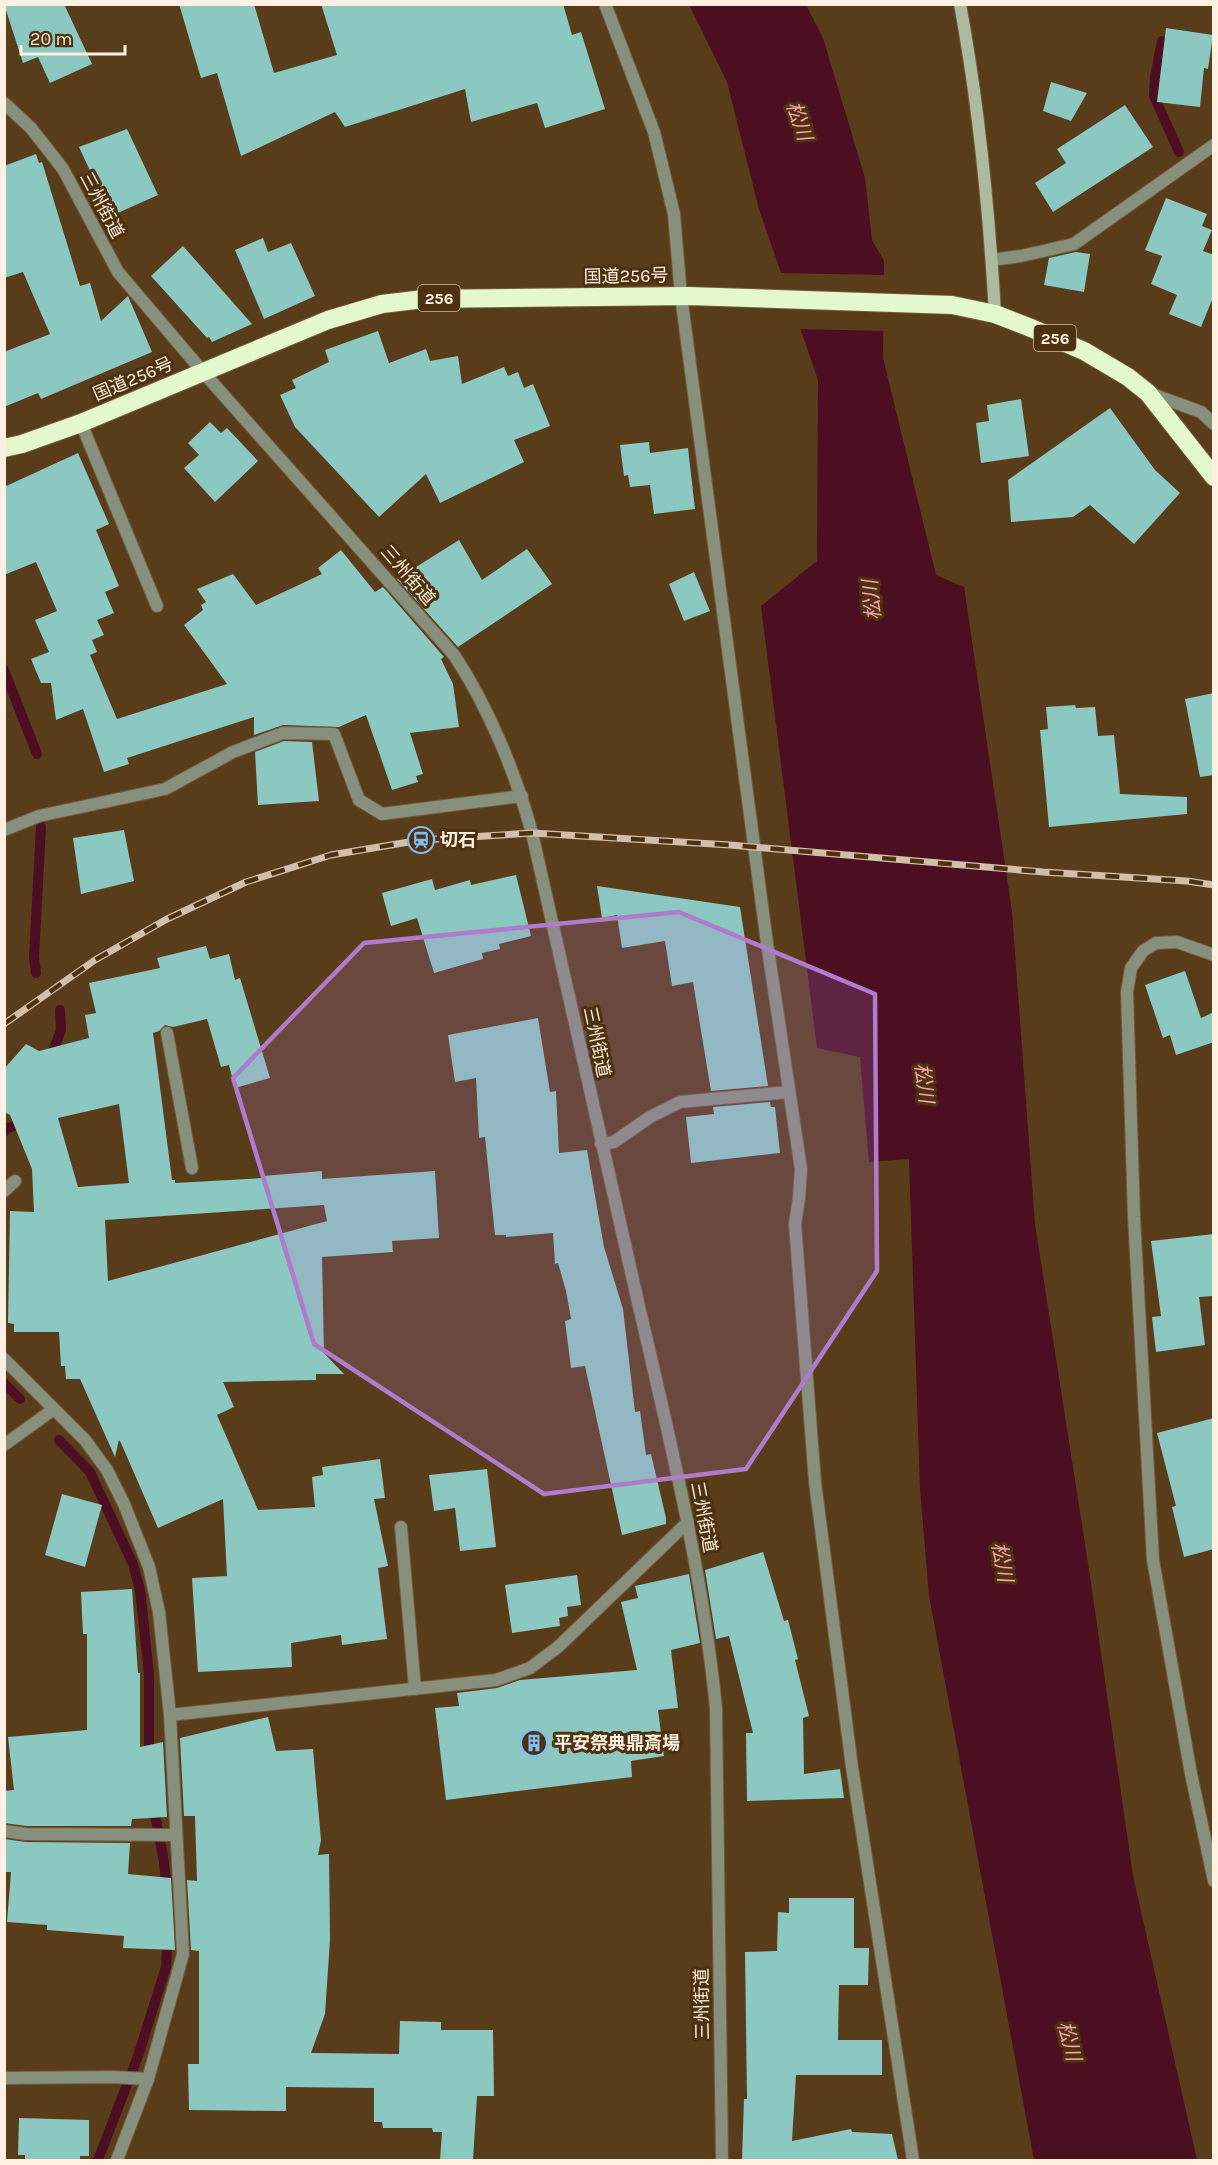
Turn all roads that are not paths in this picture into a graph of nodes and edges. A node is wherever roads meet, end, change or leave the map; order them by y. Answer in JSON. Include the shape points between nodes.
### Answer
{"nodes":[{"id":1,"x":605,"y":4,"type":"edge"},
{"id":2,"x":960,"y":4,"type":"edge"},
{"id":3,"x":4,"y":103,"type":"edge"},
{"id":4,"x":1214,"y":145,"type":"edge"},
{"id":5,"x":992,"y":260,"type":"junction"},
{"id":6,"x":684,"y":296,"type":"junction"},
{"id":7,"x":995,"y":314,"type":"junction"},
{"id":8,"x":203,"y":372,"type":"junction"},
{"id":9,"x":1148,"y":393,"type":"junction"},
{"id":10,"x":81,"y":423,"type":"junction"},
{"id":11,"x":1214,"y":424,"type":"edge"},
{"id":12,"x":4,"y":448,"type":"edge"},
{"id":13,"x":1214,"y":477,"type":"edge"},
{"id":14,"x":157,"y":606,"type":"dead end"},
{"id":15,"x":522,"y":796,"type":"junction"},
{"id":16,"x":4,"y":830,"type":"edge"},
{"id":17,"x":1214,"y":955,"type":"edge"},
{"id":18,"x":167,"y":1033,"type":"dead end"},
{"id":19,"x":789,"y":1092,"type":"junction"},
{"id":20,"x":601,"y":1144,"type":"junction"},
{"id":21,"x":192,"y":1168,"type":"dead end"},
{"id":22,"x":15,"y":1181,"type":"dead end"},
{"id":23,"x":4,"y":1191,"type":"edge"},
{"id":24,"x":4,"y":1359,"type":"edge"},
{"id":25,"x":54,"y":1409,"type":"junction"},
{"id":26,"x":4,"y":1445,"type":"edge"},
{"id":27,"x":688,"y":1522,"type":"junction"},
{"id":28,"x":401,"y":1527,"type":"dead end"},
{"id":29,"x":415,"y":1689,"type":"junction"},
{"id":30,"x":170,"y":1715,"type":"junction"},
{"id":31,"x":4,"y":1831,"type":"edge"},
{"id":32,"x":173,"y":1835,"type":"junction"},
{"id":33,"x":1214,"y":1881,"type":"edge"},
{"id":34,"x":4,"y":2078,"type":"edge"},
{"id":35,"x":146,"y":2079,"type":"junction"},
{"id":36,"x":117,"y":2160,"type":"edge"},
{"id":37,"x":722,"y":2160,"type":"edge"},
{"id":38,"x":913,"y":2160,"type":"edge"}],
"edges":[{"from":1,"to":6,"type":"street","via":[[654,132],[674,214]]},
{"from":2,"to":5,"type":"street","via":[[978,119]]},
{"from":3,"to":8,"type":"street","name":"三州街道","via":[[31,128],[63,169],[118,272]]},
{"from":4,"to":5,"type":"street","via":[[1074,244]]},
{"from":5,"to":7,"type":"street"},
{"from":6,"to":7,"type":"highway","name":"国道256号","number":"256","via":[[952,305]]},
{"from":6,"to":8,"type":"highway","name":"国道256号","number":"256","via":[[424,298],[382,304],[328,320]]},
{"from":6,"to":19,"type":"street"},
{"from":7,"to":9,"type":"highway","name":"国道256号","number":"256","via":[[1084,351]]},
{"from":8,"to":10,"type":"highway","name":"国道256号","number":"256"},
{"from":8,"to":15,"type":"street","name":"三州街道","via":[[454,655],[470,678]]},
{"from":9,"to":11,"type":"street","via":[[1201,412]]},
{"from":9,"to":13,"type":"highway","name":"国道256号","number":"256"},
{"from":10,"to":12,"type":"highway","name":"国道256号","number":"256"},
{"from":10,"to":14,"type":"street"},
{"from":15,"to":16,"type":"street","via":[[382,814],[359,800],[334,734],[283,734],[233,752],[165,789],[39,816]]},
{"from":15,"to":20,"type":"street","name":"三州街道"},
{"from":17,"to":33,"type":"street","via":[[1177,942],[1156,943],[1143,951],[1131,968],[1127,992],[1134,1217],[1153,1560]]},
{"from":18,"to":21,"type":"street"},
{"from":19,"to":20,"type":"street","via":[[680,1102],[614,1142]]},
{"from":19,"to":38,"type":"street","via":[[801,1169],[795,1224],[815,1482],[852,1767]]},
{"from":20,"to":27,"type":"street","name":"三州街道"},
{"from":22,"to":23,"type":"street"},
{"from":24,"to":25,"type":"street"},
{"from":25,"to":26,"type":"street"},
{"from":25,"to":30,"type":"street","via":[[85,1440],[107,1470],[149,1567],[159,1612]]},
{"from":27,"to":29,"type":"street","via":[[558,1647],[530,1668],[496,1680]]},
{"from":27,"to":37,"type":"street","name":"三州街道","via":[[716,1708]]},
{"from":28,"to":29,"type":"street"},
{"from":29,"to":30,"type":"street"},
{"from":30,"to":32,"type":"street"},
{"from":31,"to":32,"type":"street"},
{"from":32,"to":35,"type":"street","via":[[183,1954]]},
{"from":34,"to":35,"type":"street"},
{"from":35,"to":36,"type":"street"}]}
